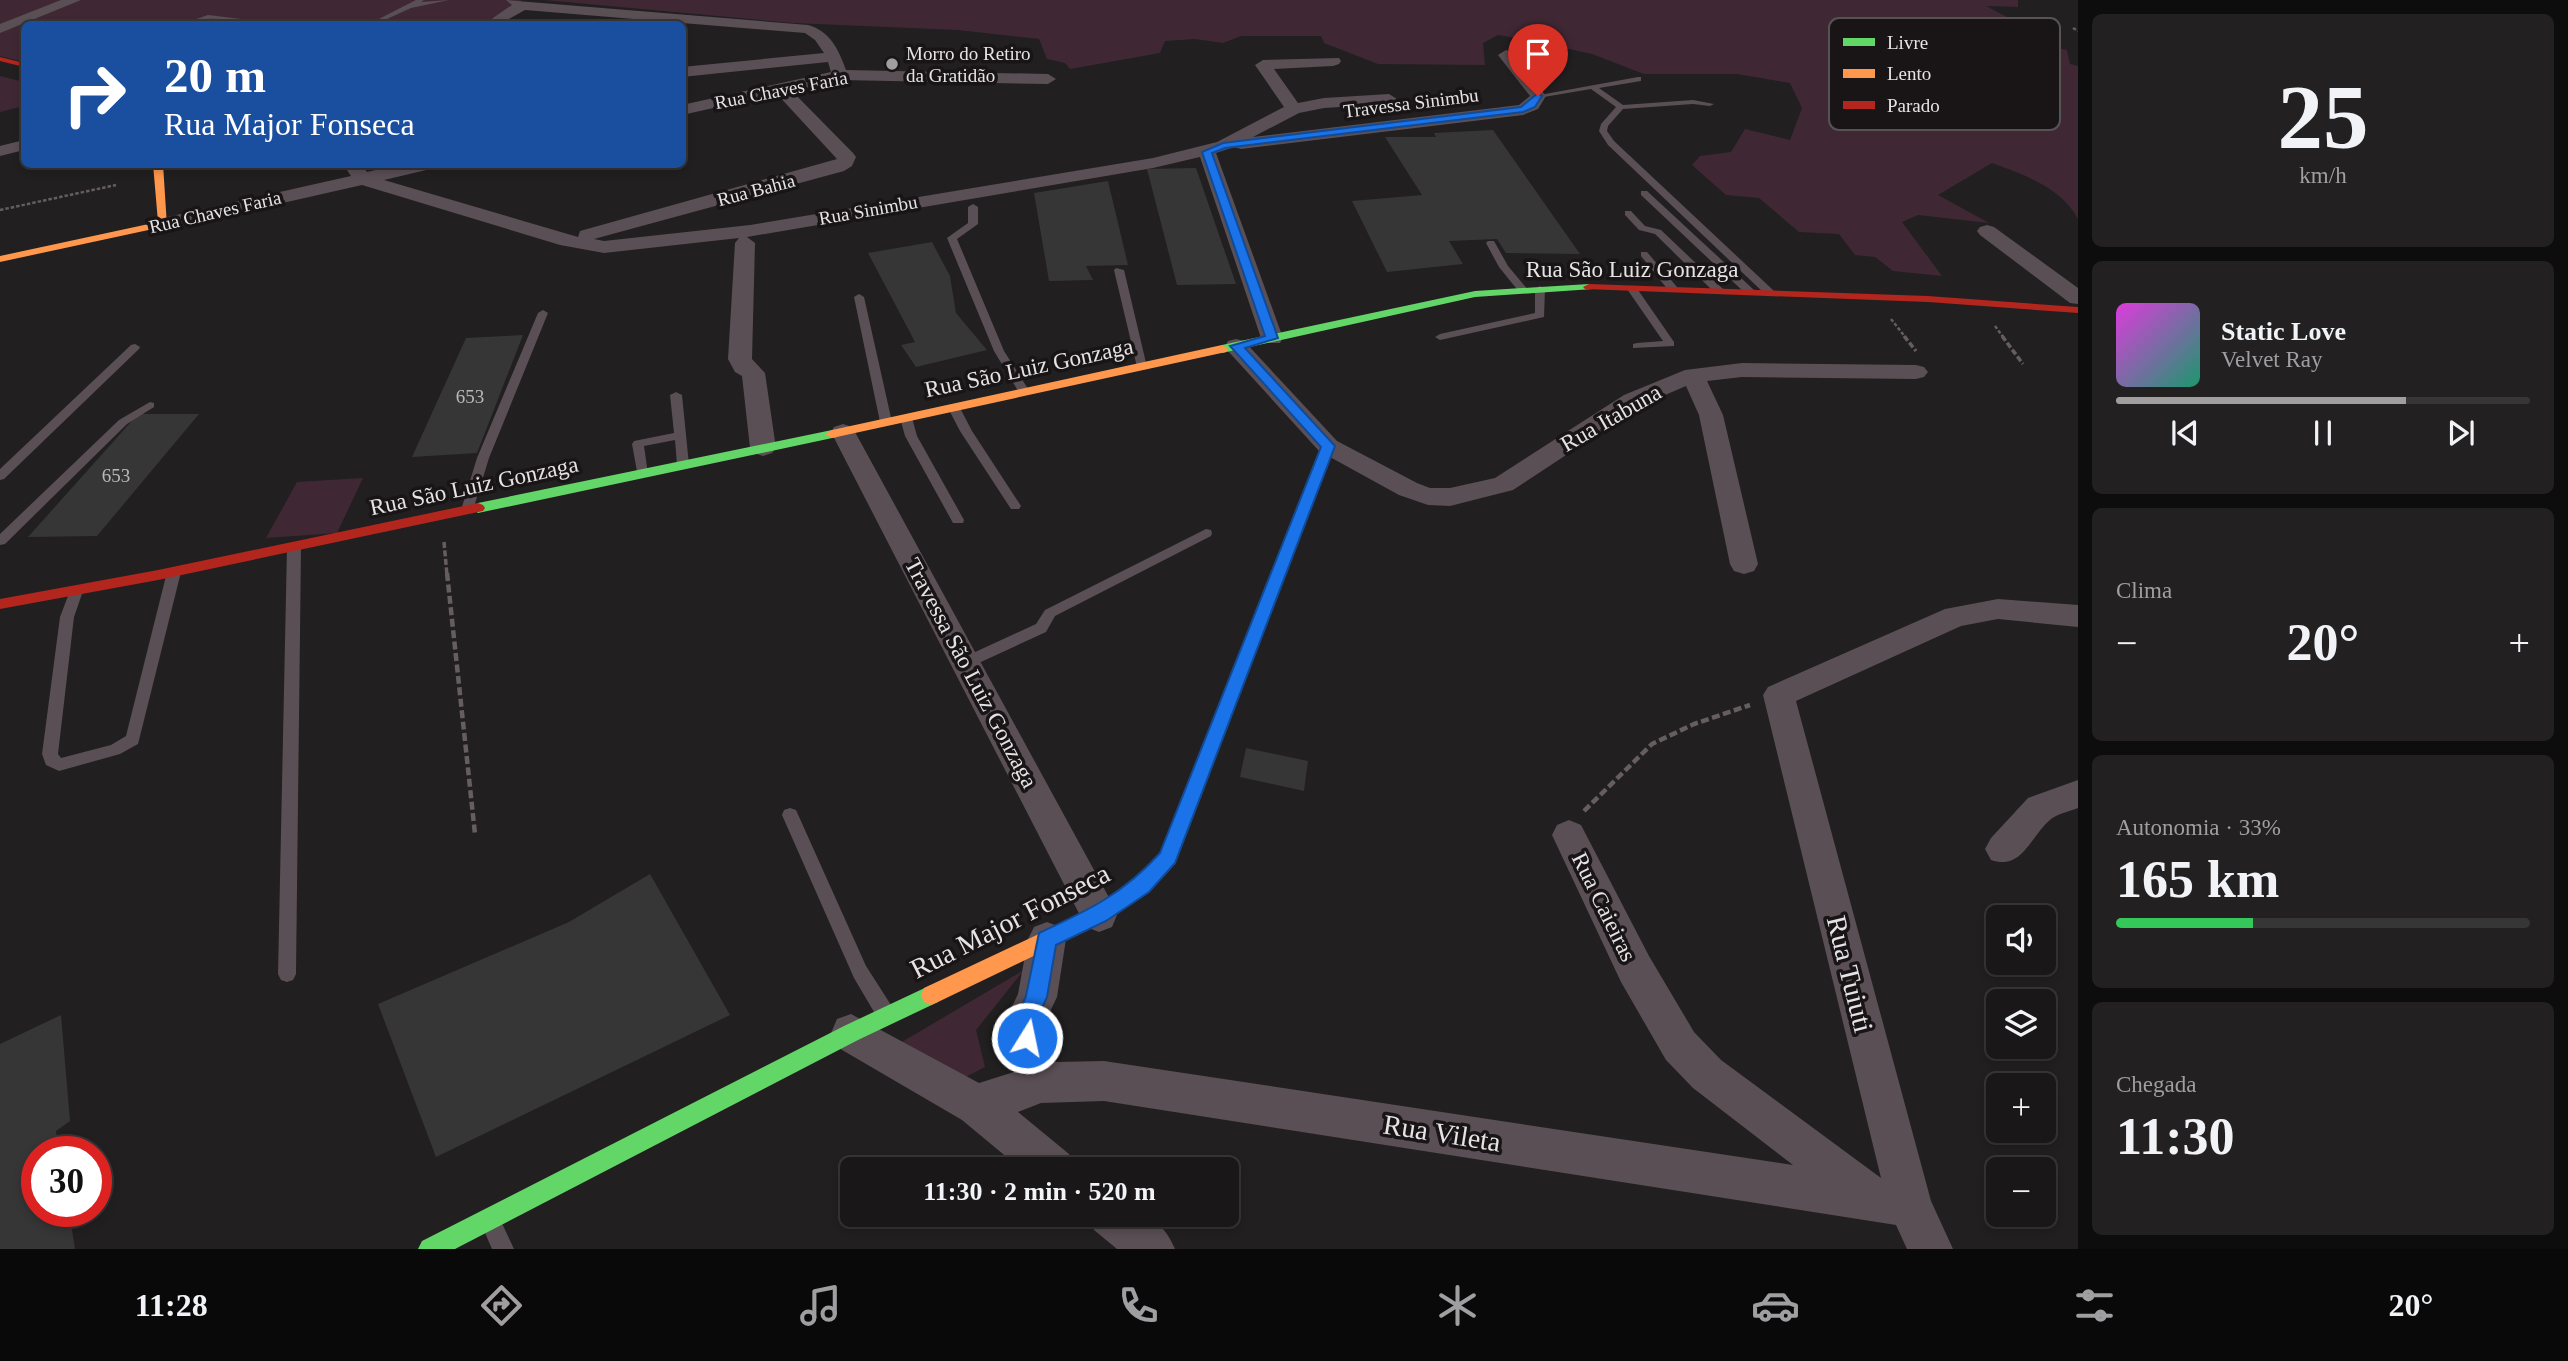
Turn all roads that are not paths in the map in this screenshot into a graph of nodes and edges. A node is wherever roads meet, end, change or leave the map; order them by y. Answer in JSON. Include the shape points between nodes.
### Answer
{"nodes":[{"id":1,"x":74,"y":0,"type":"edge"},
{"id":2,"x":421,"y":0,"type":"edge"},
{"id":3,"x":446,"y":0,"type":"edge"},
{"id":4,"x":517,"y":3,"type":"edge"},
{"id":5,"x":404,"y":8,"type":"junction"},
{"id":6,"x":195,"y":21,"type":"edge"},
{"id":7,"x":228,"y":21,"type":"edge"},
{"id":8,"x":378,"y":21,"type":"edge"},
{"id":9,"x":495,"y":21,"type":"edge"},
{"id":10,"x":0,"y":29,"type":"edge"},
{"id":11,"x":1506,"y":55,"type":"dead end"},
{"id":12,"x":833,"y":57,"type":"junction"},
{"id":13,"x":0,"y":59,"type":"edge"},
{"id":14,"x":1332,"y":61,"type":"dead end"},
{"id":15,"x":21,"y":64,"type":"edge"},
{"id":16,"x":686,"y":72,"type":"edge"},
{"id":17,"x":839,"y":75,"type":"junction"},
{"id":18,"x":1048,"y":79,"type":"dead end"},
{"id":19,"x":1638,"y":79,"type":"dead end"},
{"id":20,"x":1594,"y":88,"type":"junction"},
{"id":21,"x":781,"y":89,"type":"junction"},
{"id":22,"x":1538,"y":96,"type":"junction"},
{"id":23,"x":1389,"y":99,"type":"dead end"},
{"id":24,"x":1710,"y":104,"type":"dead end"},
{"id":25,"x":1621,"y":107,"type":"junction"},
{"id":26,"x":686,"y":109,"type":"edge"},
{"id":27,"x":1294,"y":109,"type":"junction"},
{"id":28,"x":21,"y":146,"type":"edge"},
{"id":29,"x":1215,"y":148,"type":"junction"},
{"id":30,"x":0,"y":151,"type":"edge"},
{"id":31,"x":158,"y":168,"type":"edge"},
{"id":32,"x":393,"y":168,"type":"edge"},
{"id":33,"x":357,"y":172,"type":"edge"},
{"id":34,"x":1644,"y":193,"type":"dead end"},
{"id":35,"x":973,"y":207,"type":"dead end"},
{"id":36,"x":1628,"y":213,"type":"dead end"},
{"id":37,"x":163,"y":224,"type":"junction"},
{"id":38,"x":1987,"y":231,"type":"dead end"},
{"id":39,"x":567,"y":241,"type":"junction"},
{"id":40,"x":745,"y":243,"type":"dead end"},
{"id":41,"x":1491,"y":243,"type":"dead end"},
{"id":42,"x":1644,"y":254,"type":"dead end"},
{"id":43,"x":0,"y":259,"type":"edge"},
{"id":44,"x":1119,"y":270,"type":"dead end"},
{"id":45,"x":1632,"y":289,"type":"junction"},
{"id":46,"x":1673,"y":289,"type":"junction"},
{"id":47,"x":1532,"y":290,"type":"junction"},
{"id":48,"x":1719,"y":291,"type":"junction"},
{"id":49,"x":1750,"y":292,"type":"junction"},
{"id":50,"x":1769,"y":292,"type":"junction"},
{"id":51,"x":859,"y":297,"type":"dead end"},
{"id":52,"x":2078,"y":298,"type":"edge"},
{"id":53,"x":2078,"y":310,"type":"edge"},
{"id":54,"x":544,"y":313,"type":"dead end"},
{"id":55,"x":1440,"y":337,"type":"dead end"},
{"id":56,"x":1272,"y":338,"type":"junction"},
{"id":57,"x":1236,"y":346,"type":"junction"},
{"id":58,"x":1637,"y":346,"type":"dead end"},
{"id":59,"x":135,"y":347,"type":"dead end"},
{"id":60,"x":1918,"y":365,"type":"road end"},
{"id":61,"x":1142,"y":366,"type":"junction"},
{"id":62,"x":1693,"y":375,"type":"junction"},
{"id":63,"x":1024,"y":392,"type":"junction"},
{"id":64,"x":676,"y":395,"type":"dead end"},
{"id":65,"x":150,"y":405,"type":"dead end"},
{"id":66,"x":954,"y":408,"type":"junction"},
{"id":67,"x":906,"y":418,"type":"junction"},
{"id":68,"x":886,"y":422,"type":"junction"},
{"id":69,"x":843,"y":432,"type":"junction"},
{"id":70,"x":679,"y":435,"type":"junction"},
{"id":71,"x":1328,"y":446,"type":"junction"},
{"id":72,"x":764,"y":448,"type":"junction"},
{"id":73,"x":683,"y":465,"type":"junction"},
{"id":74,"x":642,"y":474,"type":"junction"},
{"id":75,"x":0,"y":476,"type":"edge"},
{"id":76,"x":1015,"y":506,"type":"dead end"},
{"id":77,"x":467,"y":510,"type":"junction"},
{"id":78,"x":958,"y":520,"type":"dead end"},
{"id":79,"x":1206,"y":533,"type":"dead end"},
{"id":80,"x":0,"y":541,"type":"edge"},
{"id":81,"x":294,"y":547,"type":"junction"},
{"id":82,"x":1744,"y":564,"type":"dead end"},
{"id":83,"x":174,"y":572,"type":"junction"},
{"id":84,"x":76,"y":591,"type":"junction"},
{"id":85,"x":0,"y":604,"type":"edge"},
{"id":86,"x":2078,"y":616,"type":"edge"},
{"id":87,"x":965,"y":663,"type":"junction"},
{"id":88,"x":2078,"y":794,"type":"edge"},
{"id":89,"x":790,"y":815,"type":"dead end"},
{"id":90,"x":1569,"y":835,"type":"road end"},
{"id":91,"x":2003,"y":849,"type":"dead end"},
{"id":92,"x":1099,"y":915,"type":"junction"},
{"id":93,"x":1046,"y":939,"type":"junction"},
{"id":94,"x":287,"y":974,"type":"dead end"},
{"id":95,"x":869,"y":1024,"type":"junction"},
{"id":96,"x":1041,"y":1083,"type":"junction"},
{"id":97,"x":977,"y":1105,"type":"junction"},
{"id":98,"x":1040,"y":1157,"type":"edge"},
{"id":99,"x":1892,"y":1202,"type":"junction"},
{"id":100,"x":490,"y":1218,"type":"junction"},
{"id":101,"x":1126,"y":1227,"type":"edge"},
{"id":102,"x":430,"y":1249,"type":"edge"},
{"id":103,"x":503,"y":1249,"type":"edge"},
{"id":104,"x":1152,"y":1249,"type":"edge"},
{"id":105,"x":1930,"y":1249,"type":"edge"}],
"edges":[{"from":1,"to":10,"type":"street"},
{"from":2,"to":5,"type":"lane"},
{"from":3,"to":5,"type":"lane"},
{"from":4,"to":9,"type":"street"},
{"from":4,"to":12,"type":"street","via":[[794,27],[817,33],[830,46]]},
{"from":5,"to":8,"type":"lane"},
{"from":6,"to":7,"type":"lane","via":[[208,17]]},
{"from":11,"to":22,"type":"street"},
{"from":12,"to":16,"type":"street"},
{"from":12,"to":17,"type":"street"},
{"from":13,"to":15,"type":"main road"},
{"from":14,"to":27,"type":"street","via":[[1263,65]]},
{"from":17,"to":18,"type":"street","name":"Rua Chaves Faria"},
{"from":17,"to":21,"type":"street","name":"Rua Chaves Faria"},
{"from":19,"to":20,"type":"lane","name":"Travessa Sinimbu"},
{"from":20,"to":22,"type":"lane","name":"Travessa Sinimbu"},
{"from":20,"to":25,"type":"lane"},
{"from":21,"to":26,"type":"street","name":"Rua Chaves Faria"},
{"from":21,"to":39,"type":"street","name":"Rua Bahia","via":[[847,157],[846,162]]},
{"from":22,"to":29,"type":"street","name":"Travessa Sinimbu","via":[[1532,105],[1513,111]]},
{"from":23,"to":27,"type":"street","name":"Rua Sinimbu"},
{"from":24,"to":25,"type":"lane"},
{"from":25,"to":50,"type":"lane","via":[[1604,126],[1611,143]]},
{"from":27,"to":29,"type":"street","name":"Rua Sinimbu"},
{"from":28,"to":30,"type":"street"},
{"from":29,"to":39,"type":"street","name":"Rua Sinimbu","via":[[1153,163],[750,231],[631,246]]},
{"from":29,"to":56,"type":"street"},
{"from":31,"to":37,"type":"main road"},
{"from":32,"to":33,"type":"street","name":"Rua Chaves Faria"},
{"from":33,"to":37,"type":"street","name":"Rua Chaves Faria"},
{"from":33,"to":39,"type":"street","name":"Rua Sinimbu"},
{"from":34,"to":49,"type":"lane"},
{"from":35,"to":63,"type":"lane","via":[[973,224],[952,238],[999,351]]},
{"from":36,"to":48,"type":"lane","via":[[1642,228],[1658,232]]},
{"from":37,"to":43,"type":"main road","name":"Rua Chaves Faria"},
{"from":38,"to":52,"type":"street"},
{"from":40,"to":72,"type":"street","via":[[740,359],[753,373]]},
{"from":41,"to":47,"type":"lane","via":[[1504,267]]},
{"from":42,"to":46,"type":"lane"},
{"from":44,"to":61,"type":"lane"},
{"from":45,"to":46,"type":"main road","name":"Rua São Luiz Gonzaga"},
{"from":45,"to":47,"type":"main road","name":"Rua São Luiz Gonzaga"},
{"from":45,"to":58,"type":"lane","via":[[1670,344]]},
{"from":46,"to":48,"type":"main road","name":"Rua São Luiz Gonzaga"},
{"from":47,"to":55,"type":"lane","via":[[1540,315]]},
{"from":47,"to":56,"type":"main road","name":"Rua São Luiz Gonzaga","via":[[1475,294]]},
{"from":48,"to":49,"type":"main road","name":"Rua São Luiz Gonzaga"},
{"from":49,"to":50,"type":"main road","name":"Rua São Luiz Gonzaga"},
{"from":50,"to":53,"type":"main road","name":"Rua São Luiz Gonzaga"},
{"from":51,"to":68,"type":"lane"},
{"from":54,"to":77,"type":"lane"},
{"from":56,"to":57,"type":"main road","name":"Rua São Luiz Gonzaga"},
{"from":57,"to":61,"type":"main road","name":"Rua São Luiz Gonzaga"},
{"from":57,"to":71,"type":"street"},
{"from":59,"to":75,"type":"lane"},
{"from":60,"to":62,"type":"street","name":"Rua Itabuna"},
{"from":61,"to":63,"type":"main road","name":"Rua São Luiz Gonzaga"},
{"from":62,"to":71,"type":"street","name":"Rua Itabuna","via":[[1633,400],[1504,484],[1450,497],[1408,489]]},
{"from":62,"to":82,"type":"street","via":[[1711,415]]},
{"from":63,"to":66,"type":"main road","name":"Rua São Luiz Gonzaga"},
{"from":64,"to":70,"type":"lane"},
{"from":65,"to":80,"type":"lane","via":[[123,422]]},
{"from":66,"to":67,"type":"main road","name":"Rua São Luiz Gonzaga"},
{"from":66,"to":76,"type":"lane"},
{"from":67,"to":68,"type":"main road","name":"Rua São Luiz Gonzaga"},
{"from":67,"to":78,"type":"lane","via":[[911,436]]},
{"from":68,"to":69,"type":"main road","name":"Rua São Luiz Gonzaga"},
{"from":69,"to":72,"type":"main road","name":"Rua São Luiz Gonzaga"},
{"from":69,"to":87,"type":"street","name":"Travessa São Luiz Gonzaga"},
{"from":70,"to":73,"type":"lane"},
{"from":70,"to":74,"type":"lane","via":[[638,443]]},
{"from":71,"to":92,"type":"main road","name":"Rua Major Fonseca","via":[[1168,858],[1142,886]]},
{"from":72,"to":73,"type":"main road","name":"Rua São Luiz Gonzaga"},
{"from":73,"to":74,"type":"main road","name":"Rua São Luiz Gonzaga"},
{"from":74,"to":77,"type":"main road","name":"Rua São Luiz Gonzaga"},
{"from":77,"to":81,"type":"main road","name":"Rua São Luiz Gonzaga"},
{"from":79,"to":87,"type":"lane","via":[[1050,613],[1041,628]]},
{"from":81,"to":83,"type":"main road","name":"Rua São Luiz Gonzaga"},
{"from":81,"to":94,"type":"lane"},
{"from":83,"to":84,"type":"main road","name":"Rua São Luiz Gonzaga"},
{"from":83,"to":84,"type":"lane","via":[[133,740],[115,750],[59,765],[50,754],[67,617]]},
{"from":84,"to":85,"type":"main road","name":"Rua São Luiz Gonzaga"},
{"from":86,"to":99,"type":"street","name":"Rua Tuiuti","via":[[1998,609],[1955,616],[1779,695]]},
{"from":87,"to":92,"type":"street","name":"Travessa São Luiz Gonzaga"},
{"from":88,"to":91,"type":"street","via":[[2040,808]]},
{"from":89,"to":95,"type":"lane","via":[[860,972]]},
{"from":90,"to":99,"type":"street","name":"Rua Caieiras","via":[[1635,970],[1680,1046],[1707,1074]]},
{"from":92,"to":93,"type":"main road","name":"Rua Major Fonseca"},
{"from":93,"to":95,"type":"main road","name":"Rua Major Fonseca"},
{"from":93,"to":96,"type":"street","via":[[1037,997],[1027,1017],[1027,1038]]},
{"from":95,"to":97,"type":"street"},
{"from":95,"to":100,"type":"main road","name":"Rua Major Fonseca"},
{"from":96,"to":97,"type":"street","name":"Rua Vileta"},
{"from":96,"to":99,"type":"street","name":"Rua Vileta","via":[[1104,1081]]},
{"from":97,"to":98,"type":"street"},
{"from":99,"to":105,"type":"street","name":"Rua Tuiuti"},
{"from":100,"to":102,"type":"main road","name":"Rua Major Fonseca"},
{"from":100,"to":103,"type":"lane"},
{"from":101,"to":104,"type":"street"}]}
